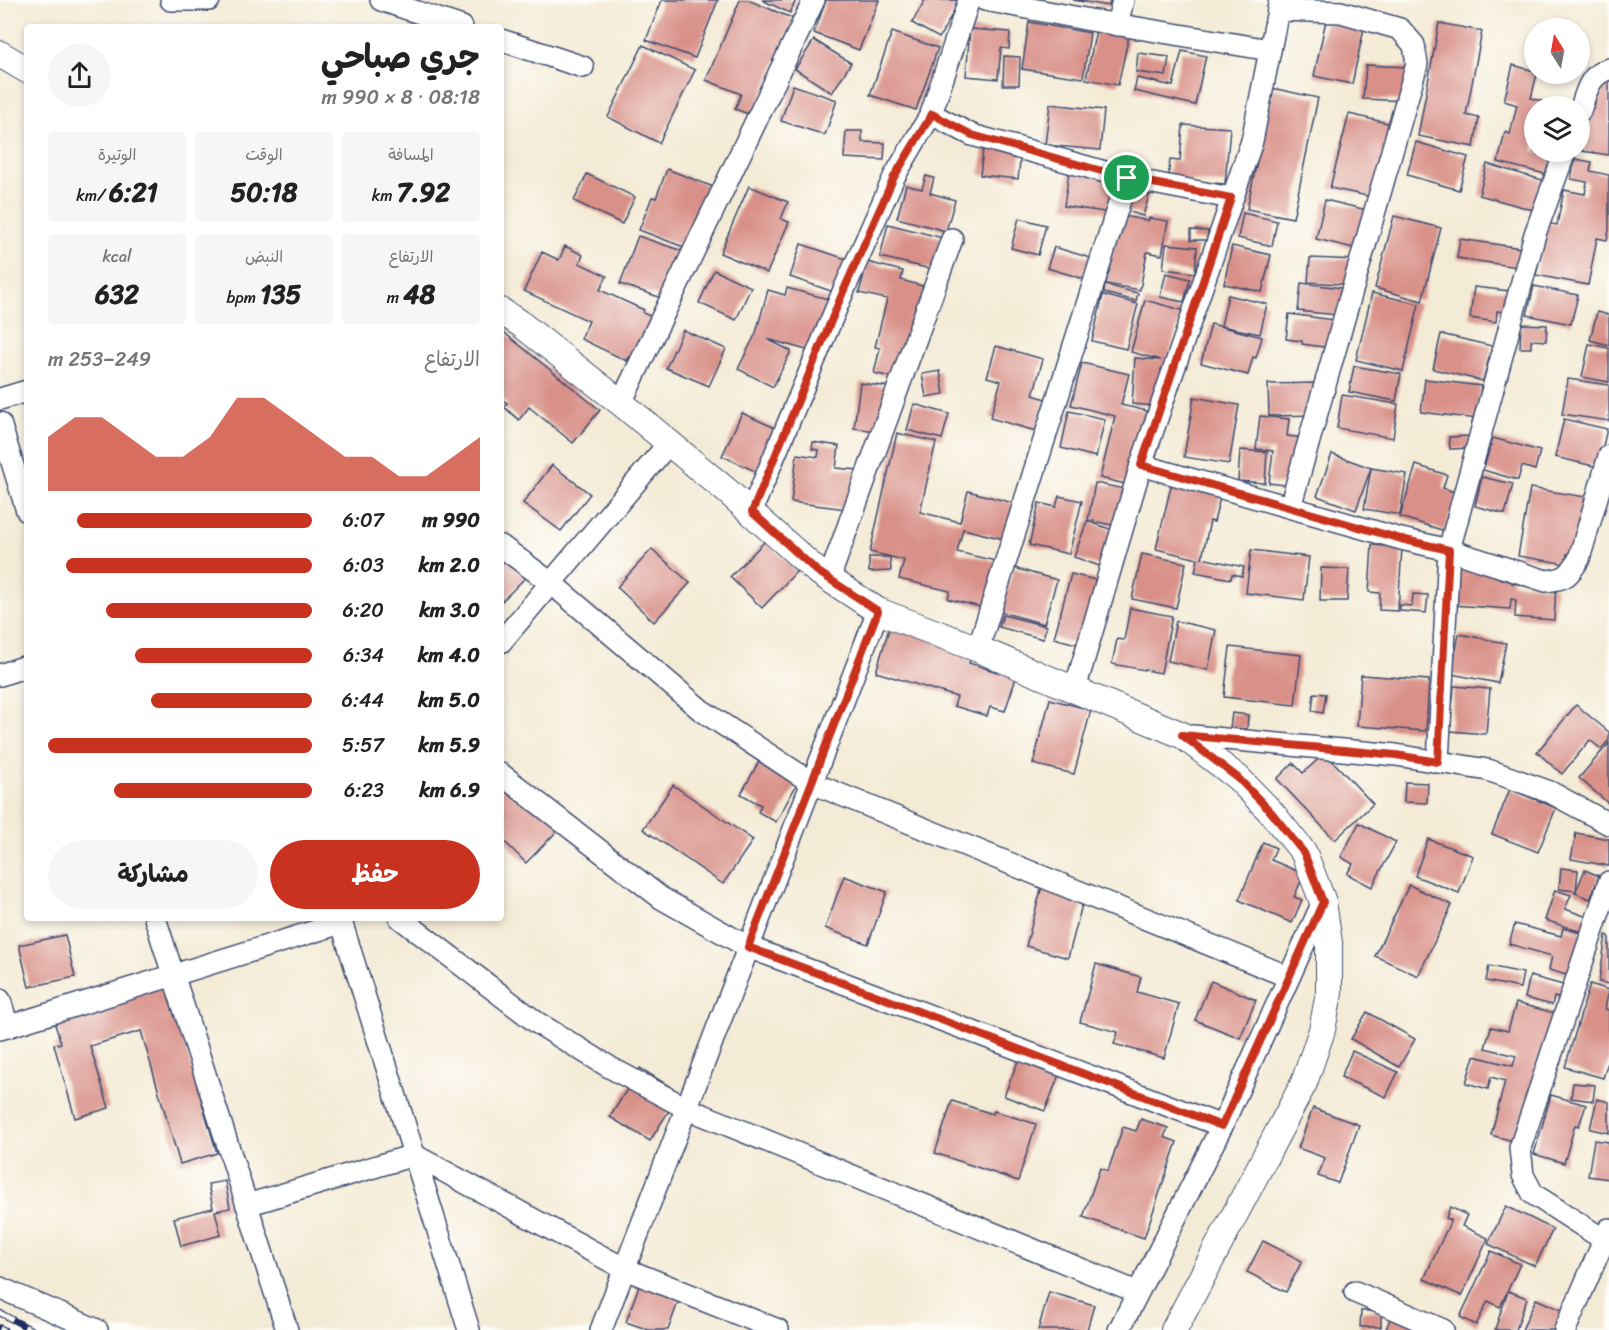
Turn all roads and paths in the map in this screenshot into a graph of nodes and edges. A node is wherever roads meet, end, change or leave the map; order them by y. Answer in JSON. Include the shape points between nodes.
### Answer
{"nodes":[{"id":1,"x":171,"y":0,"type":"edge"},
{"id":2,"x":209,"y":0,"type":"edge"},
{"id":3,"x":381,"y":0,"type":"edge"},
{"id":4,"x":813,"y":0,"type":"edge"},
{"id":5,"x":969,"y":0,"type":"edge"},
{"id":6,"x":985,"y":0,"type":"edge"},
{"id":7,"x":1123,"y":0,"type":"edge"},
{"id":8,"x":1279,"y":5,"type":"edge"},
{"id":9,"x":453,"y":24,"type":"edge"},
{"id":10,"x":1117,"y":25,"type":"junction"},
{"id":11,"x":504,"y":41,"type":"edge"},
{"id":12,"x":1270,"y":50,"type":"junction"},
{"id":13,"x":0,"y":54,"type":"edge"},
{"id":14,"x":583,"y":67,"type":"dead end"},
{"id":15,"x":24,"y":68,"type":"edge"},
{"id":16,"x":1609,"y":69,"type":"edge"},
{"id":17,"x":1585,"y":96,"type":"edge"},
{"id":18,"x":932,"y":114,"type":"junction"},
{"id":19,"x":1561,"y":162,"type":"edge"},
{"id":20,"x":1127,"y":178,"type":"junction"},
{"id":21,"x":1231,"y":198,"type":"junction"},
{"id":22,"x":952,"y":239,"type":"dead end"},
{"id":23,"x":504,"y":313,"type":"edge"},
{"id":24,"x":24,"y":392,"type":"edge"},
{"id":25,"x":0,"y":399,"type":"edge"},
{"id":26,"x":621,"y":403,"type":"junction"},
{"id":27,"x":0,"y":423,"type":"edge"},
{"id":28,"x":669,"y":443,"type":"junction"},
{"id":29,"x":1609,"y":456,"type":"edge"},
{"id":30,"x":1141,"y":465,"type":"junction"},
{"id":31,"x":24,"y":501,"type":"edge"},
{"id":32,"x":1290,"y":507,"type":"junction"},
{"id":33,"x":752,"y":512,"type":"junction"},
{"id":34,"x":504,"y":548,"type":"edge"},
{"id":35,"x":1449,"y":550,"type":"junction"},
{"id":36,"x":829,"y":579,"type":"junction"},
{"id":37,"x":551,"y":583,"type":"junction"},
{"id":38,"x":878,"y":611,"type":"junction"},
{"id":39,"x":504,"y":638,"type":"edge"},
{"id":40,"x":978,"y":649,"type":"junction"},
{"id":41,"x":24,"y":667,"type":"edge"},
{"id":42,"x":0,"y":675,"type":"edge"},
{"id":43,"x":1075,"y":689,"type":"junction"},
{"id":44,"x":1182,"y":735,"type":"junction"},
{"id":45,"x":1438,"y":762,"type":"junction"},
{"id":46,"x":504,"y":776,"type":"edge"},
{"id":47,"x":812,"y":783,"type":"junction"},
{"id":48,"x":1609,"y":824,"type":"edge"},
{"id":49,"x":1609,"y":882,"type":"edge"},
{"id":50,"x":1323,"y":902,"type":"junction"},
{"id":51,"x":156,"y":921,"type":"edge"},
{"id":52,"x":341,"y":921,"type":"edge"},
{"id":53,"x":404,"y":921,"type":"edge"},
{"id":54,"x":748,"y":947,"type":"junction"},
{"id":55,"x":174,"y":975,"type":"junction"},
{"id":56,"x":1289,"y":977,"type":"junction"},
{"id":57,"x":0,"y":1000,"type":"edge"},
{"id":58,"x":4,"y":1028,"type":"edge"},
{"id":59,"x":686,"y":1108,"type":"junction"},
{"id":60,"x":1222,"y":1126,"type":"junction"},
{"id":61,"x":414,"y":1155,"type":"junction"},
{"id":62,"x":247,"y":1205,"type":"junction"},
{"id":63,"x":1608,"y":1237,"type":"edge"},
{"id":64,"x":625,"y":1269,"type":"junction"},
{"id":65,"x":0,"y":1288,"type":"edge"},
{"id":66,"x":1137,"y":1292,"type":"junction"},
{"id":67,"x":1354,"y":1292,"type":"dead end"},
{"id":68,"x":97,"y":1330,"type":"edge"},
{"id":69,"x":287,"y":1330,"type":"edge"},
{"id":70,"x":469,"y":1330,"type":"edge"},
{"id":71,"x":601,"y":1330,"type":"edge"},
{"id":72,"x":778,"y":1330,"type":"edge"},
{"id":73,"x":1119,"y":1330,"type":"edge"},
{"id":74,"x":1174,"y":1330,"type":"edge"},
{"id":75,"x":1443,"y":1330,"type":"edge"},
{"id":76,"x":1565,"y":1330,"type":"edge"}],
"edges":[{"from":1,"to":2,"type":"street"},
{"from":3,"to":9,"type":"street"},
{"from":4,"to":26,"type":"street"},
{"from":5,"to":18,"type":"street"},
{"from":6,"to":10,"type":"street"},
{"from":7,"to":10,"type":"street"},
{"from":8,"to":12,"type":"street"},
{"from":8,"to":32,"type":"street","via":[[1341,12],[1400,30],[1414,45],[1417,64]]},
{"from":10,"to":12,"type":"street"},
{"from":11,"to":14,"type":"street"},
{"from":12,"to":21,"type":"street","via":[[1252,141]]},
{"from":13,"to":15,"type":"street"},
{"from":16,"to":17,"type":"street","via":[[1590,80]]},
{"from":18,"to":20,"type":"street","via":[[972,135]]},
{"from":18,"to":33,"type":"street","via":[[894,177]]},
{"from":19,"to":35,"type":"street","via":[[1535,234]]},
{"from":20,"to":21,"type":"street"},
{"from":20,"to":40,"type":"street"},
{"from":21,"to":30,"type":"street"},
{"from":22,"to":36,"type":"street"},
{"from":23,"to":26,"type":"street"},
{"from":24,"to":25,"type":"street"},
{"from":26,"to":28,"type":"street"},
{"from":27,"to":31,"type":"street"},
{"from":28,"to":33,"type":"street"},
{"from":28,"to":37,"type":"street"},
{"from":29,"to":35,"type":"street","via":[[1579,559],[1562,579],[1546,581]]},
{"from":30,"to":32,"type":"street"},
{"from":30,"to":43,"type":"street"},
{"from":32,"to":35,"type":"street"},
{"from":33,"to":36,"type":"street"},
{"from":34,"to":37,"type":"street"},
{"from":35,"to":45,"type":"street"},
{"from":36,"to":38,"type":"street"},
{"from":37,"to":39,"type":"street"},
{"from":37,"to":47,"type":"street","via":[[701,710]]},
{"from":38,"to":40,"type":"street"},
{"from":38,"to":47,"type":"street"},
{"from":40,"to":43,"type":"street"},
{"from":41,"to":42,"type":"street"},
{"from":43,"to":44,"type":"street"},
{"from":44,"to":45,"type":"street"},
{"from":44,"to":50,"type":"street","via":[[1238,778],[1271,812],[1304,853]]},
{"from":45,"to":48,"type":"street","via":[[1488,770],[1550,792]]},
{"from":46,"to":54,"type":"street","via":[[661,898]]},
{"from":47,"to":54,"type":"street"},
{"from":47,"to":56,"type":"street"},
{"from":49,"to":63,"type":"street","via":[[1520,1148],[1523,1175],[1533,1194]]},
{"from":50,"to":56,"type":"street"},
{"from":50,"to":74,"type":"street","via":[[1329,943],[1329,993],[1322,1030],[1304,1083]]},
{"from":51,"to":55,"type":"street"},
{"from":52,"to":55,"type":"street"},
{"from":52,"to":61,"type":"street"},
{"from":53,"to":59,"type":"street","via":[[536,1022]]},
{"from":54,"to":59,"type":"street"},
{"from":54,"to":60,"type":"street"},
{"from":55,"to":58,"type":"street"},
{"from":55,"to":62,"type":"street"},
{"from":56,"to":60,"type":"street"},
{"from":57,"to":58,"type":"street"},
{"from":59,"to":64,"type":"street"},
{"from":59,"to":66,"type":"street"},
{"from":60,"to":66,"type":"street"},
{"from":61,"to":62,"type":"street"},
{"from":61,"to":64,"type":"street"},
{"from":61,"to":70,"type":"street"},
{"from":62,"to":69,"type":"street"},
{"from":63,"to":76,"type":"street"},
{"from":64,"to":71,"type":"street"},
{"from":64,"to":72,"type":"street"},
{"from":65,"to":68,"type":"street"},
{"from":66,"to":73,"type":"street"},
{"from":67,"to":75,"type":"street"}]}
